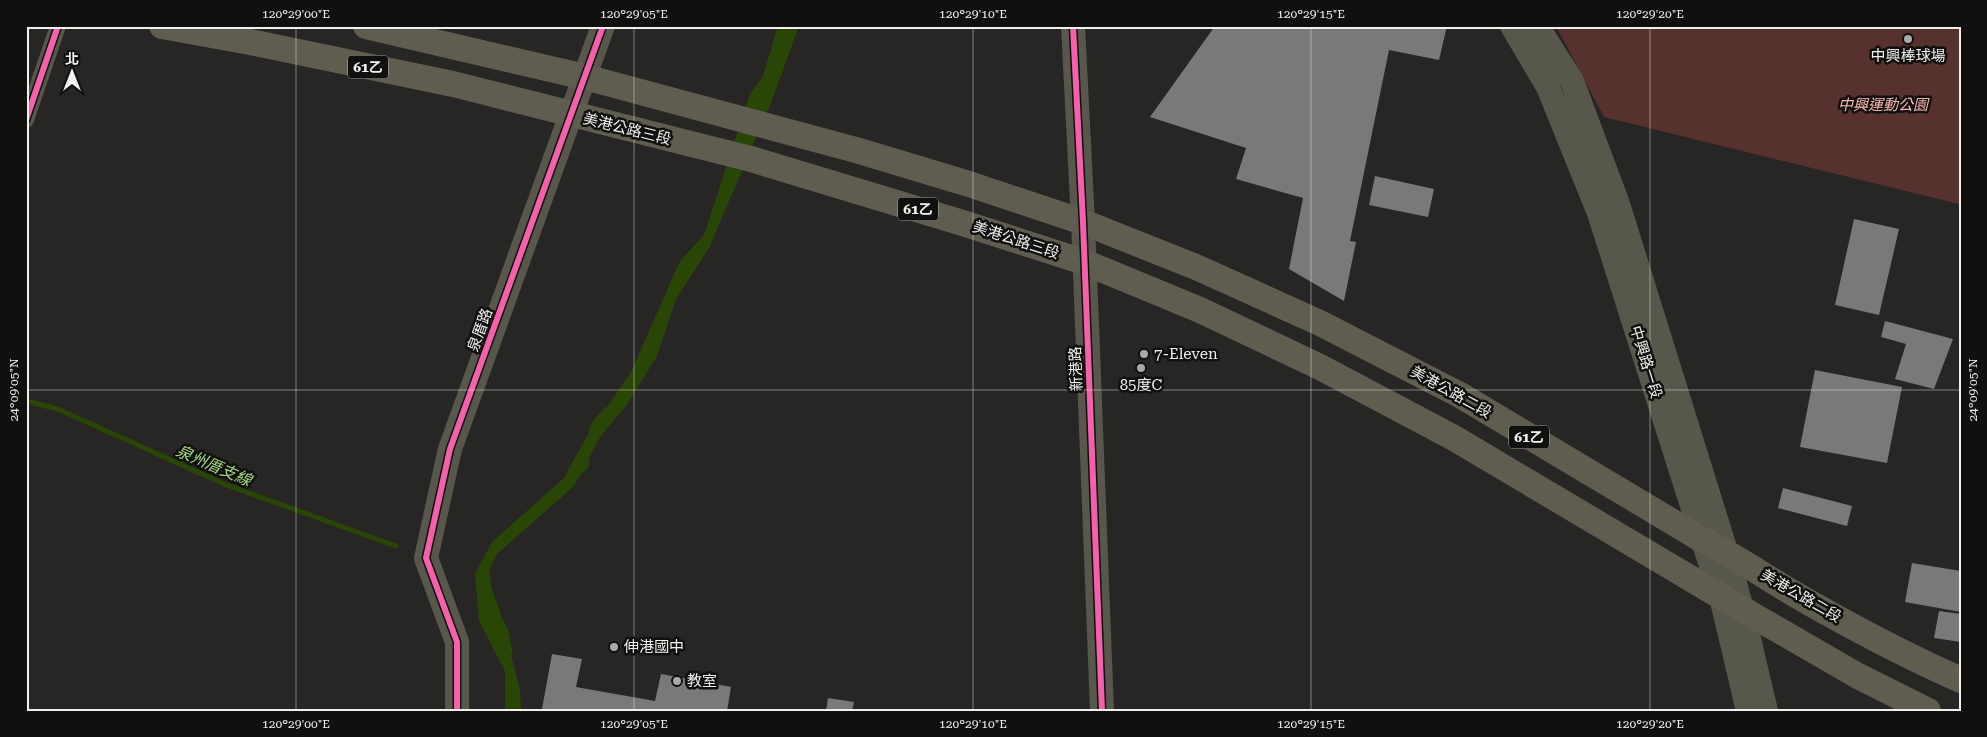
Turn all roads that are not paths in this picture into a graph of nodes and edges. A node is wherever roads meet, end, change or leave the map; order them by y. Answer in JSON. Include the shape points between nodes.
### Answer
{"nodes":[{"id":1,"x":58,"y":26,"type":"edge"},
{"id":2,"x":162,"y":26,"type":"edge"},
{"id":3,"x":366,"y":26,"type":"edge"},
{"id":4,"x":603,"y":26,"type":"edge"},
{"id":5,"x":1074,"y":26,"type":"edge"},
{"id":6,"x":1512,"y":26,"type":"edge"},
{"id":7,"x":1537,"y":26,"type":"edge"},
{"id":8,"x":586,"y":77,"type":"junction"},
{"id":9,"x":571,"y":115,"type":"junction"},
{"id":10,"x":26,"y":120,"type":"edge"},
{"id":11,"x":1083,"y":222,"type":"junction"},
{"id":12,"x":1084,"y":262,"type":"junction"},
{"id":13,"x":1701,"y":539,"type":"junction"},
{"id":14,"x":1726,"y":551,"type":"junction"},
{"id":15,"x":1732,"y":603,"type":"junction"},
{"id":16,"x":1961,"y":680,"type":"edge"},
{"id":17,"x":457,"y":711,"type":"edge"},
{"id":18,"x":1102,"y":711,"type":"edge"},
{"id":19,"x":1748,"y":711,"type":"edge"},
{"id":20,"x":1766,"y":711,"type":"edge"},
{"id":21,"x":1928,"y":711,"type":"edge"}],
"edges":[{"from":1,"to":10,"type":"street"},
{"from":2,"to":9,"type":"main road","name":"美港公路三段","number":"61乙","via":[[453,84]]},
{"from":3,"to":8,"type":"main road","number":"61乙"},
{"from":4,"to":8,"type":"main road","name":"泉厝路"},
{"from":5,"to":11,"type":"main road","name":"新港路"},
{"from":6,"to":13,"type":"main road","name":"中興路一段","via":[[1548,87],[1599,213]]},
{"from":7,"to":14,"type":"main road","name":"中興路一段","via":[[1572,81],[1618,204]]},
{"from":8,"to":9,"type":"main road","name":"泉厝路"},
{"from":8,"to":11,"type":"main road","number":"61乙","via":[[856,150]]},
{"from":9,"to":12,"type":"main road","name":"美港公路三段","number":"61乙","via":[[740,157]]},
{"from":9,"to":17,"type":"main road","name":"泉厝路","via":[[450,449],[426,558],[456,642]]},
{"from":11,"to":12,"type":"main road","name":"新港路"},
{"from":11,"to":13,"type":"main road","name":"美港公路二段","number":"61乙","via":[[1196,267],[1320,323],[1460,395]]},
{"from":12,"to":15,"type":"main road","number":"61乙","via":[[1200,310],[1328,371],[1454,438]]},
{"from":12,"to":18,"type":"main road","name":"新港路"},
{"from":13,"to":14,"type":"main road","name":"美港公路二段","number":"61乙"},
{"from":13,"to":15,"type":"main road","name":"中興路一段"},
{"from":14,"to":15,"type":"main road","name":"中興路一段"},
{"from":14,"to":16,"type":"main road","name":"美港公路二段","number":"61乙","via":[[1791,592],[1902,653]]},
{"from":15,"to":19,"type":"main road","name":"中興路一段"},
{"from":15,"to":20,"type":"main road","name":"中興路一段"},
{"from":15,"to":21,"type":"main road","number":"61乙","via":[[1858,676]]}]}
